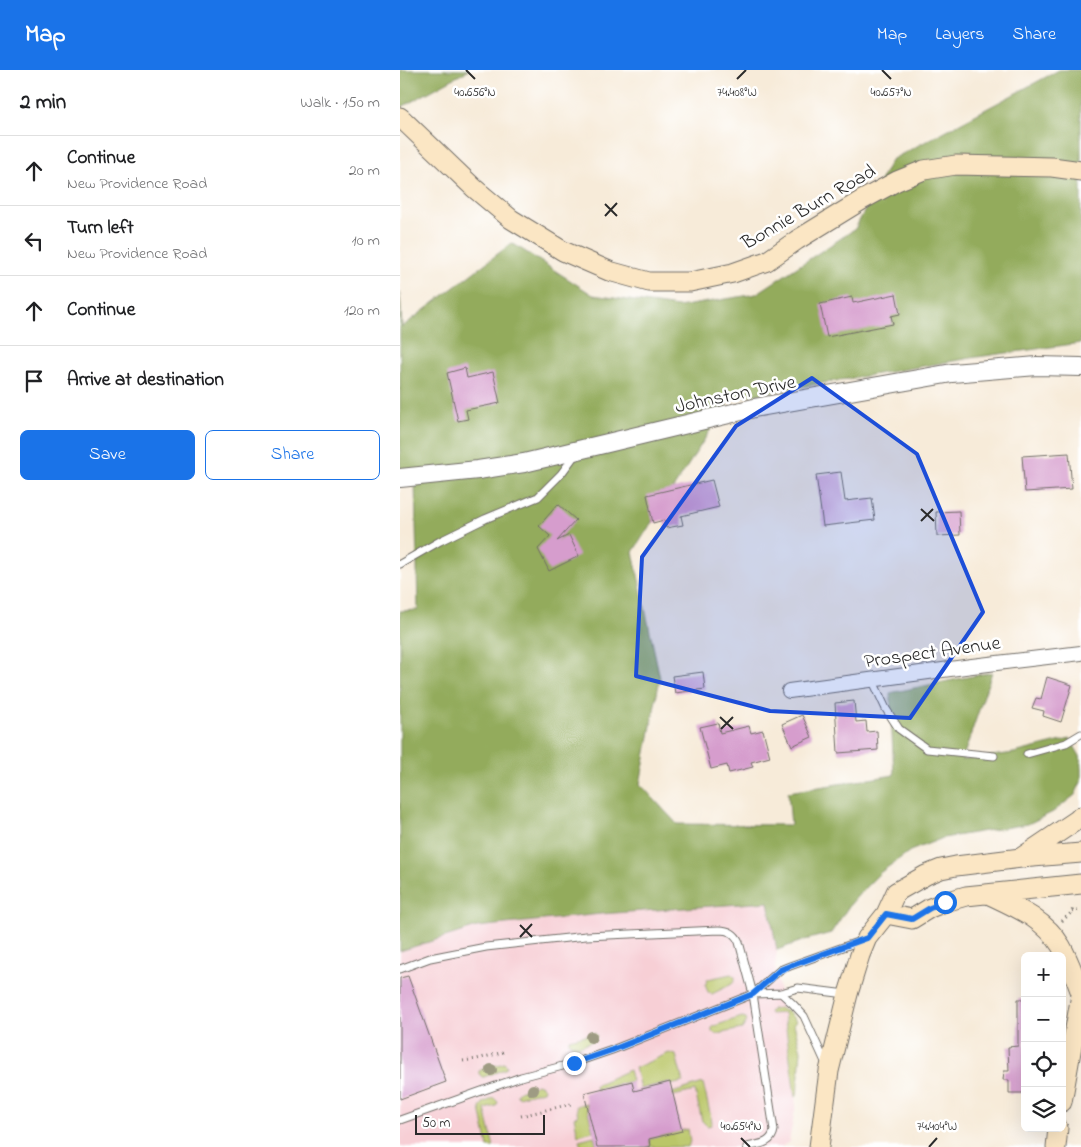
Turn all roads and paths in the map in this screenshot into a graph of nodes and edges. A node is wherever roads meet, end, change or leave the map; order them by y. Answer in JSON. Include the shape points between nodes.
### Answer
{"nodes":[{"id":1,"x":400,"y":117,"type":"edge"},
{"id":2,"x":1081,"y":171,"type":"edge"},
{"id":3,"x":1081,"y":367,"type":"edge"},
{"id":4,"x":578,"y":450,"type":"junction"},
{"id":5,"x":400,"y":478,"type":"edge"},
{"id":6,"x":400,"y":564,"type":"edge"},
{"id":7,"x":1081,"y":652,"type":"edge"},
{"id":8,"x":872,"y":679,"type":"junction"},
{"id":9,"x":789,"y":691,"type":"dead end"},
{"id":10,"x":1081,"y":734,"type":"edge"},
{"id":11,"x":1027,"y":754,"type":"dead end"},
{"id":12,"x":994,"y":756,"type":"dead end"},
{"id":13,"x":1081,"y":816,"type":"edge"},
{"id":14,"x":1081,"y":853,"type":"edge"},
{"id":15,"x":1021,"y":858,"type":"junction"},
{"id":16,"x":1081,"y":884,"type":"edge"},
{"id":17,"x":988,"y":894,"type":"junction"},
{"id":18,"x":1073,"y":906,"type":"dead end"},
{"id":19,"x":1079,"y":910,"type":"dead end"},
{"id":20,"x":1072,"y":912,"type":"junction"},
{"id":21,"x":886,"y":914,"type":"junction"},
{"id":22,"x":1060,"y":922,"type":"dead end"},
{"id":23,"x":867,"y":938,"type":"junction"},
{"id":24,"x":400,"y":969,"type":"edge"},
{"id":25,"x":781,"y":993,"type":"junction"},
{"id":26,"x":753,"y":994,"type":"junction"},
{"id":27,"x":848,"y":994,"type":"junction"},
{"id":28,"x":1081,"y":994,"type":"edge"},
{"id":29,"x":504,"y":1052,"type":"dead end"},
{"id":30,"x":463,"y":1061,"type":"dead end"},
{"id":31,"x":829,"y":1071,"type":"junction"},
{"id":32,"x":1065,"y":1087,"type":"edge"},
{"id":33,"x":572,"y":1104,"type":"dead end"},
{"id":34,"x":521,"y":1116,"type":"dead end"},
{"id":35,"x":400,"y":1120,"type":"edge"},
{"id":36,"x":1058,"y":1132,"type":"edge"},
{"id":37,"x":747,"y":1147,"type":"edge"},
{"id":38,"x":819,"y":1147,"type":"edge"},
{"id":39,"x":1056,"y":1147,"type":"edge"}],
"edges":[{"from":1,"to":2,"type":"main road","name":"Bonnie Burn Road","via":[[511,219],[563,251],[609,271],[649,282],[690,282],[733,273],[767,261],[862,200],[924,170],[956,165],[1052,167]]},
{"from":3,"to":4,"type":"street","name":"Johnston Drive","via":[[1037,366],[952,373],[754,408]]},
{"from":4,"to":5,"type":"street","name":"Johnston Drive","via":[[524,463]]},
{"from":4,"to":6,"type":"lane","via":[[561,474],[538,497],[485,519]]},
{"from":7,"to":8,"type":"street","name":"Prospect Avenue"},
{"from":8,"to":9,"type":"street","name":"Prospect Avenue"},
{"from":8,"to":12,"type":"lane","via":[[899,730],[927,749]]},
{"from":10,"to":11,"type":"lane","via":[[1066,743]]},
{"from":13,"to":15,"type":"main road"},
{"from":14,"to":15,"type":"main road"},
{"from":15,"to":21,"type":"main road","via":[[956,866],[926,875],[896,892]]},
{"from":16,"to":17,"type":"main road"},
{"from":17,"to":21,"type":"main road","via":[[945,902],[912,919]]},
{"from":17,"to":28,"type":"main road","via":[[1028,914],[1053,935]]},
{"from":18,"to":20,"type":"path"},
{"from":19,"to":20,"type":"path"},
{"from":20,"to":22,"type":"path"},
{"from":21,"to":23,"type":"main road"},
{"from":23,"to":26,"type":"lane","via":[[780,970]]},
{"from":23,"to":27,"type":"main road"},
{"from":24,"to":26,"type":"lane","via":[[430,958],[486,947],[586,936],[725,930],[736,936],[739,942]]},
{"from":25,"to":26,"type":"lane"},
{"from":25,"to":27,"type":"lane","via":[[798,988]]},
{"from":25,"to":31,"type":"lane","via":[[804,1016]]},
{"from":26,"to":35,"type":"lane","via":[[612,1050],[521,1077]]},
{"from":26,"to":37,"type":"lane","via":[[774,1130],[765,1143]]},
{"from":27,"to":31,"type":"main road"},
{"from":28,"to":32,"type":"main road"},
{"from":29,"to":30,"type":"path"},
{"from":31,"to":38,"type":"main road"},
{"from":33,"to":34,"type":"path"},
{"from":36,"to":39,"type":"main road"}]}
